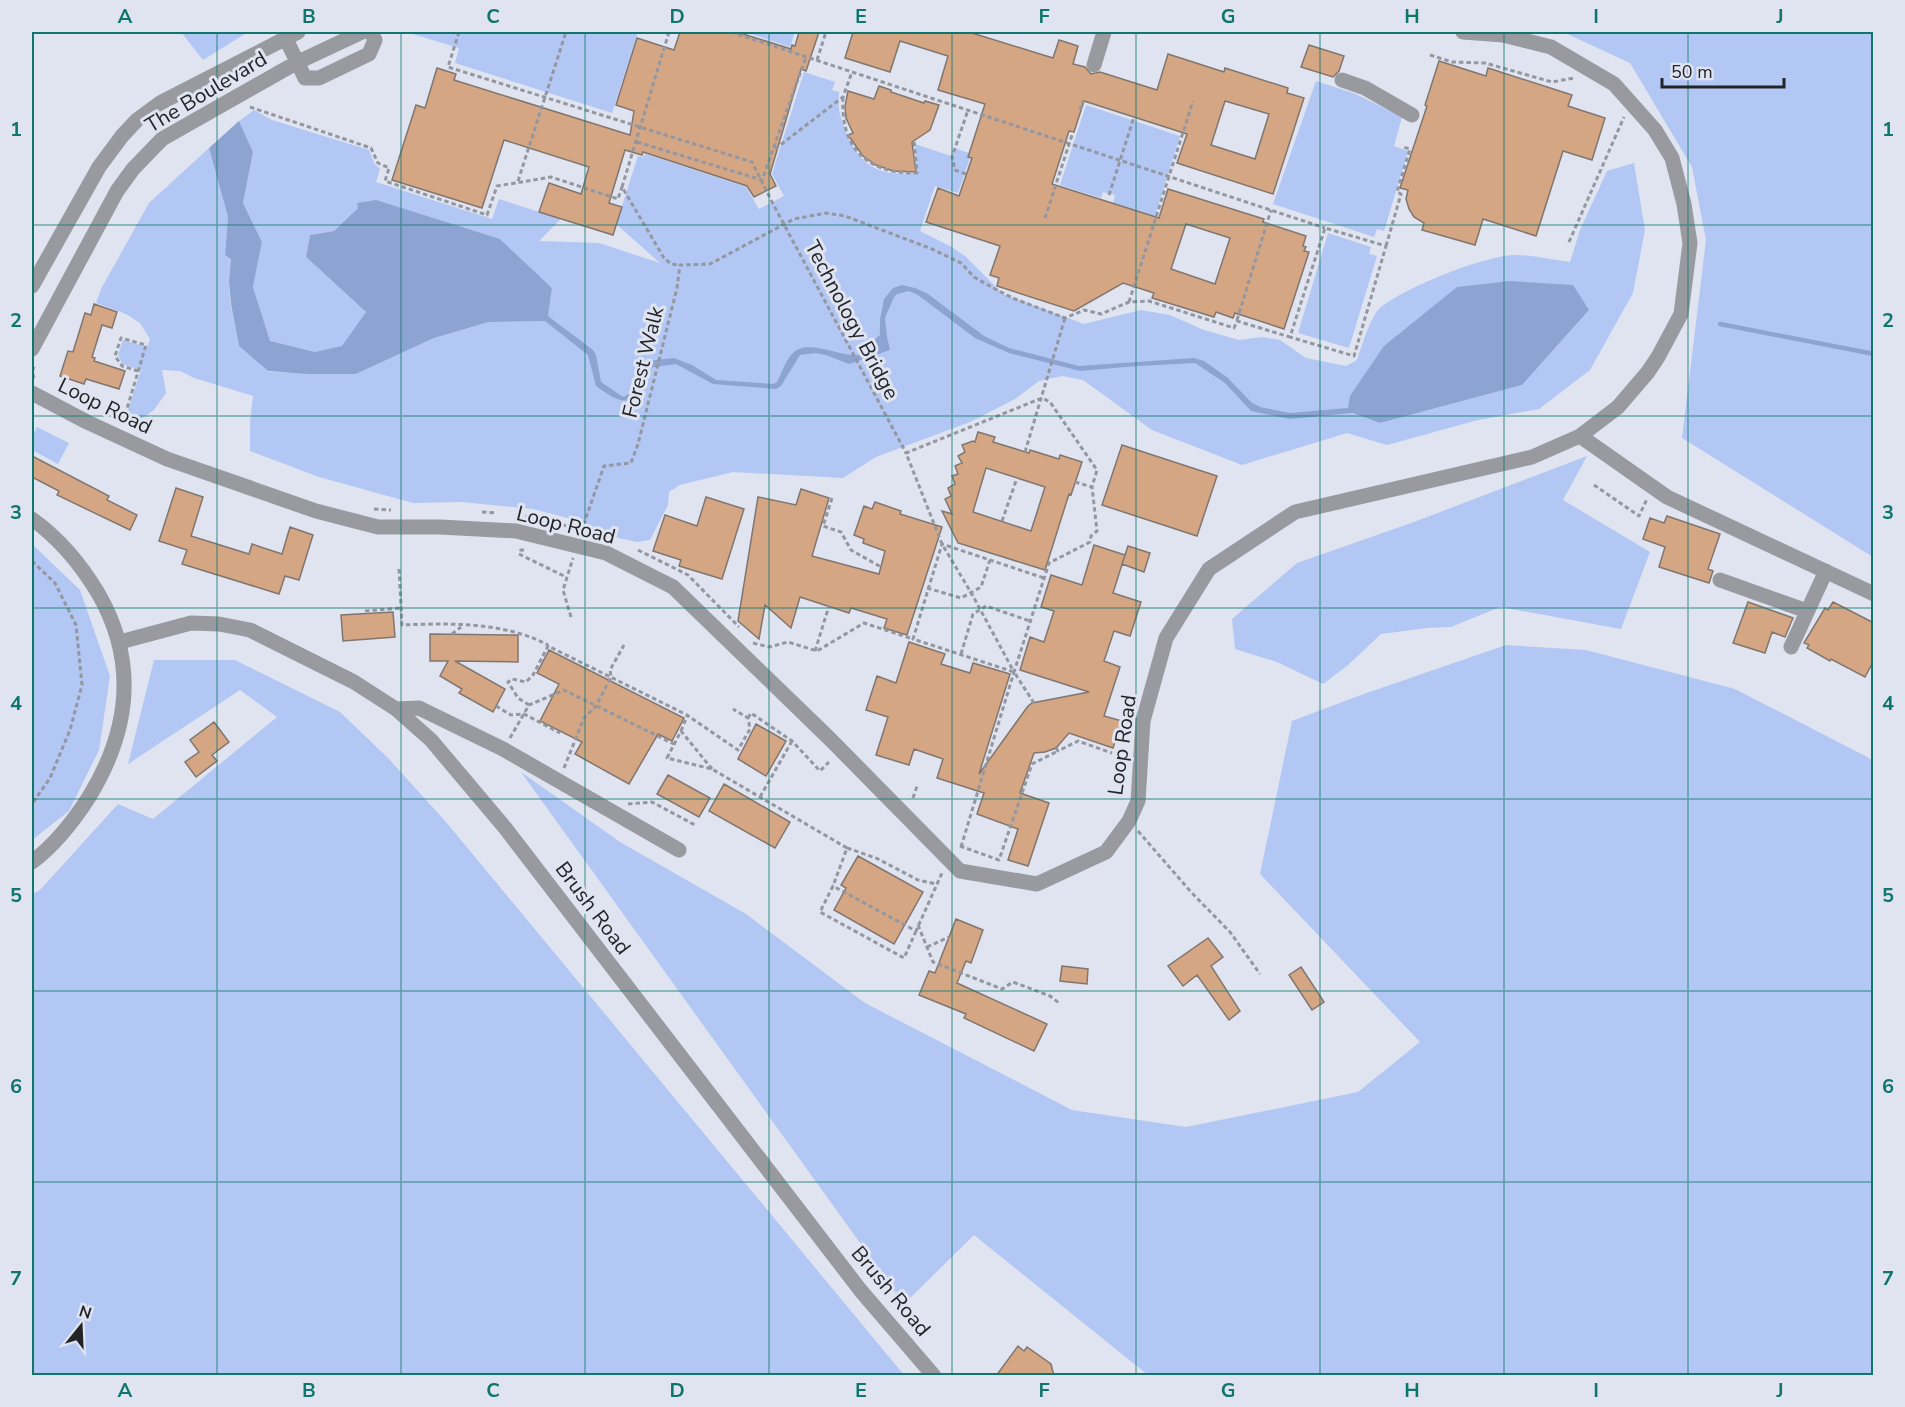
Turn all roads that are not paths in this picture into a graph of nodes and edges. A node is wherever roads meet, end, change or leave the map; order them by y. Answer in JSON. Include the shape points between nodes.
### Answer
{"nodes":[{"id":1,"x":362,"y":32,"type":"edge"},
{"id":2,"x":371,"y":32,"type":"edge"},
{"id":3,"x":1104,"y":32,"type":"edge"},
{"id":4,"x":1463,"y":32,"type":"edge"},
{"id":5,"x":292,"y":34,"type":"edge"},
{"id":6,"x":296,"y":63,"type":"junction"},
{"id":7,"x":1094,"y":65,"type":"dead end"},
{"id":8,"x":1342,"y":80,"type":"dead end"},
{"id":9,"x":1412,"y":115,"type":"dead end"},
{"id":10,"x":32,"y":286,"type":"edge"},
{"id":11,"x":35,"y":352,"type":"edge"},
{"id":12,"x":36,"y":389,"type":"edge"},
{"id":13,"x":1580,"y":436,"type":"junction"},
{"id":14,"x":32,"y":519,"type":"edge"},
{"id":15,"x":1826,"y":571,"type":"junction"},
{"id":16,"x":1720,"y":580,"type":"dead end"},
{"id":17,"x":1874,"y":594,"type":"edge"},
{"id":18,"x":1807,"y":611,"type":"junction"},
{"id":19,"x":120,"y":642,"type":"junction"},
{"id":20,"x":1791,"y":647,"type":"dead end"},
{"id":21,"x":396,"y":708,"type":"junction"},
{"id":22,"x":679,"y":850,"type":"dead end"},
{"id":23,"x":32,"y":862,"type":"edge"},
{"id":24,"x":934,"y":1376,"type":"edge"}],
"edges":[{"from":1,"to":6,"type":"street","name":"The Boulevard"},
{"from":2,"to":6,"type":"street","via":[[375,40],[369,54],[319,78],[305,78]]},
{"from":3,"to":7,"type":"street"},
{"from":4,"to":13,"type":"street","name":"Loop Road","via":[[1503,35],[1551,47],[1614,84],[1655,129],[1672,158],[1690,243],[1681,314],[1648,372],[1618,406]]},
{"from":5,"to":6,"type":"street"},
{"from":5,"to":10,"type":"street","name":"The Boulevard","via":[[160,103],[137,120],[99,167]]},
{"from":6,"to":11,"type":"street","name":"The Boulevard","via":[[162,139],[147,154],[117,190]]},
{"from":8,"to":9,"type":"street","via":[[1365,88]]},
{"from":12,"to":13,"type":"street","name":"Loop Road","via":[[87,422],[167,459],[337,516],[378,527],[516,531],[575,552],[606,553],[673,587],[960,871],[1037,884],[1106,852],[1129,821],[1138,801],[1143,722],[1166,638],[1209,569],[1295,512],[1532,458]]},
{"from":13,"to":15,"type":"street","via":[[1667,497]]},
{"from":14,"to":19,"type":"street","via":[[50,532],[84,569]]},
{"from":15,"to":17,"type":"street"},
{"from":15,"to":18,"type":"street"},
{"from":16,"to":18,"type":"street"},
{"from":18,"to":20,"type":"street"},
{"from":19,"to":21,"type":"street","name":"Brush Road","via":[[191,623],[250,630],[354,682]]},
{"from":19,"to":23,"type":"street","via":[[124,705],[107,764],[74,821]]},
{"from":21,"to":22,"type":"street","via":[[419,708],[502,749]]},
{"from":21,"to":24,"type":"street","name":"Brush Road","via":[[431,740],[506,829],[855,1282]]}]}
